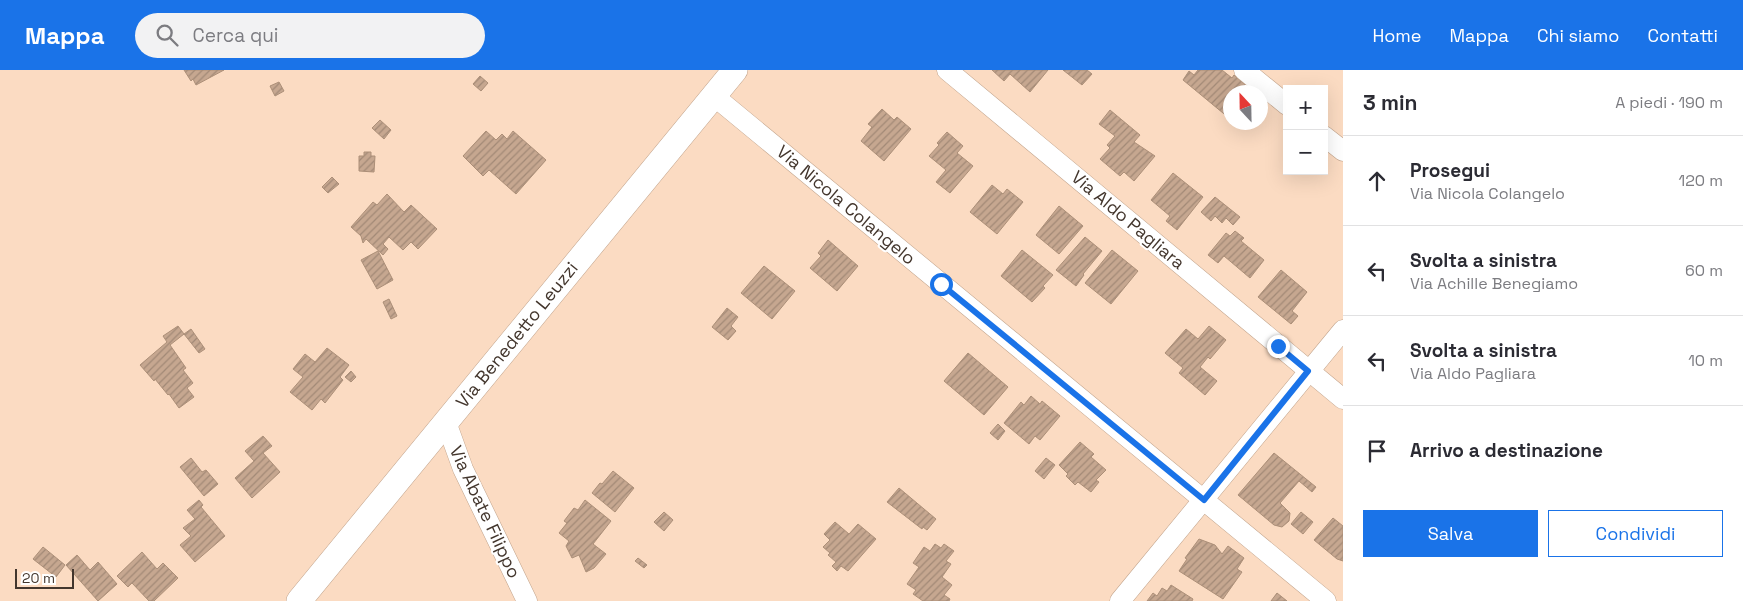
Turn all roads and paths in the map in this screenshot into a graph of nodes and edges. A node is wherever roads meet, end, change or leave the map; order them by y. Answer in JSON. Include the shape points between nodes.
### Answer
{"nodes":[{"id":1,"x":735,"y":70,"type":"edge"},
{"id":2,"x":947,"y":70,"type":"edge"},
{"id":3,"x":1244,"y":70,"type":"edge"},
{"id":4,"x":714,"y":96,"type":"junction"},
{"id":5,"x":1283,"y":102,"type":"edge"},
{"id":6,"x":1328,"y":139,"type":"edge"},
{"id":7,"x":1343,"y":151,"type":"edge"},
{"id":8,"x":1343,"y":330,"type":"edge"},
{"id":9,"x":1308,"y":371,"type":"junction"},
{"id":10,"x":1343,"y":399,"type":"edge"},
{"id":11,"x":446,"y":422,"type":"junction"},
{"id":12,"x":1204,"y":500,"type":"junction"},
{"id":13,"x":299,"y":601,"type":"edge"},
{"id":14,"x":527,"y":601,"type":"edge"},
{"id":15,"x":1120,"y":601,"type":"edge"},
{"id":16,"x":1326,"y":601,"type":"edge"}],
"edges":[{"from":1,"to":4,"type":"street","name":"Via Benedetto Leuzzi"},
{"from":2,"to":9,"type":"street","name":"Via Aldo Pagliara"},
{"from":3,"to":5,"type":"street"},
{"from":4,"to":11,"type":"street","name":"Via Benedetto Leuzzi"},
{"from":4,"to":12,"type":"street","name":"Via Nicola Colangelo"},
{"from":6,"to":7,"type":"street"},
{"from":8,"to":9,"type":"street"},
{"from":9,"to":10,"type":"street","name":"Via Aldo Pagliara"},
{"from":9,"to":12,"type":"street"},
{"from":11,"to":13,"type":"street","name":"Via Benedetto Leuzzi"},
{"from":11,"to":14,"type":"street","name":"Via Abate Filippo","via":[[462,469]]},
{"from":12,"to":15,"type":"street"},
{"from":12,"to":16,"type":"street","name":"Via Nicola Colangelo"}]}
